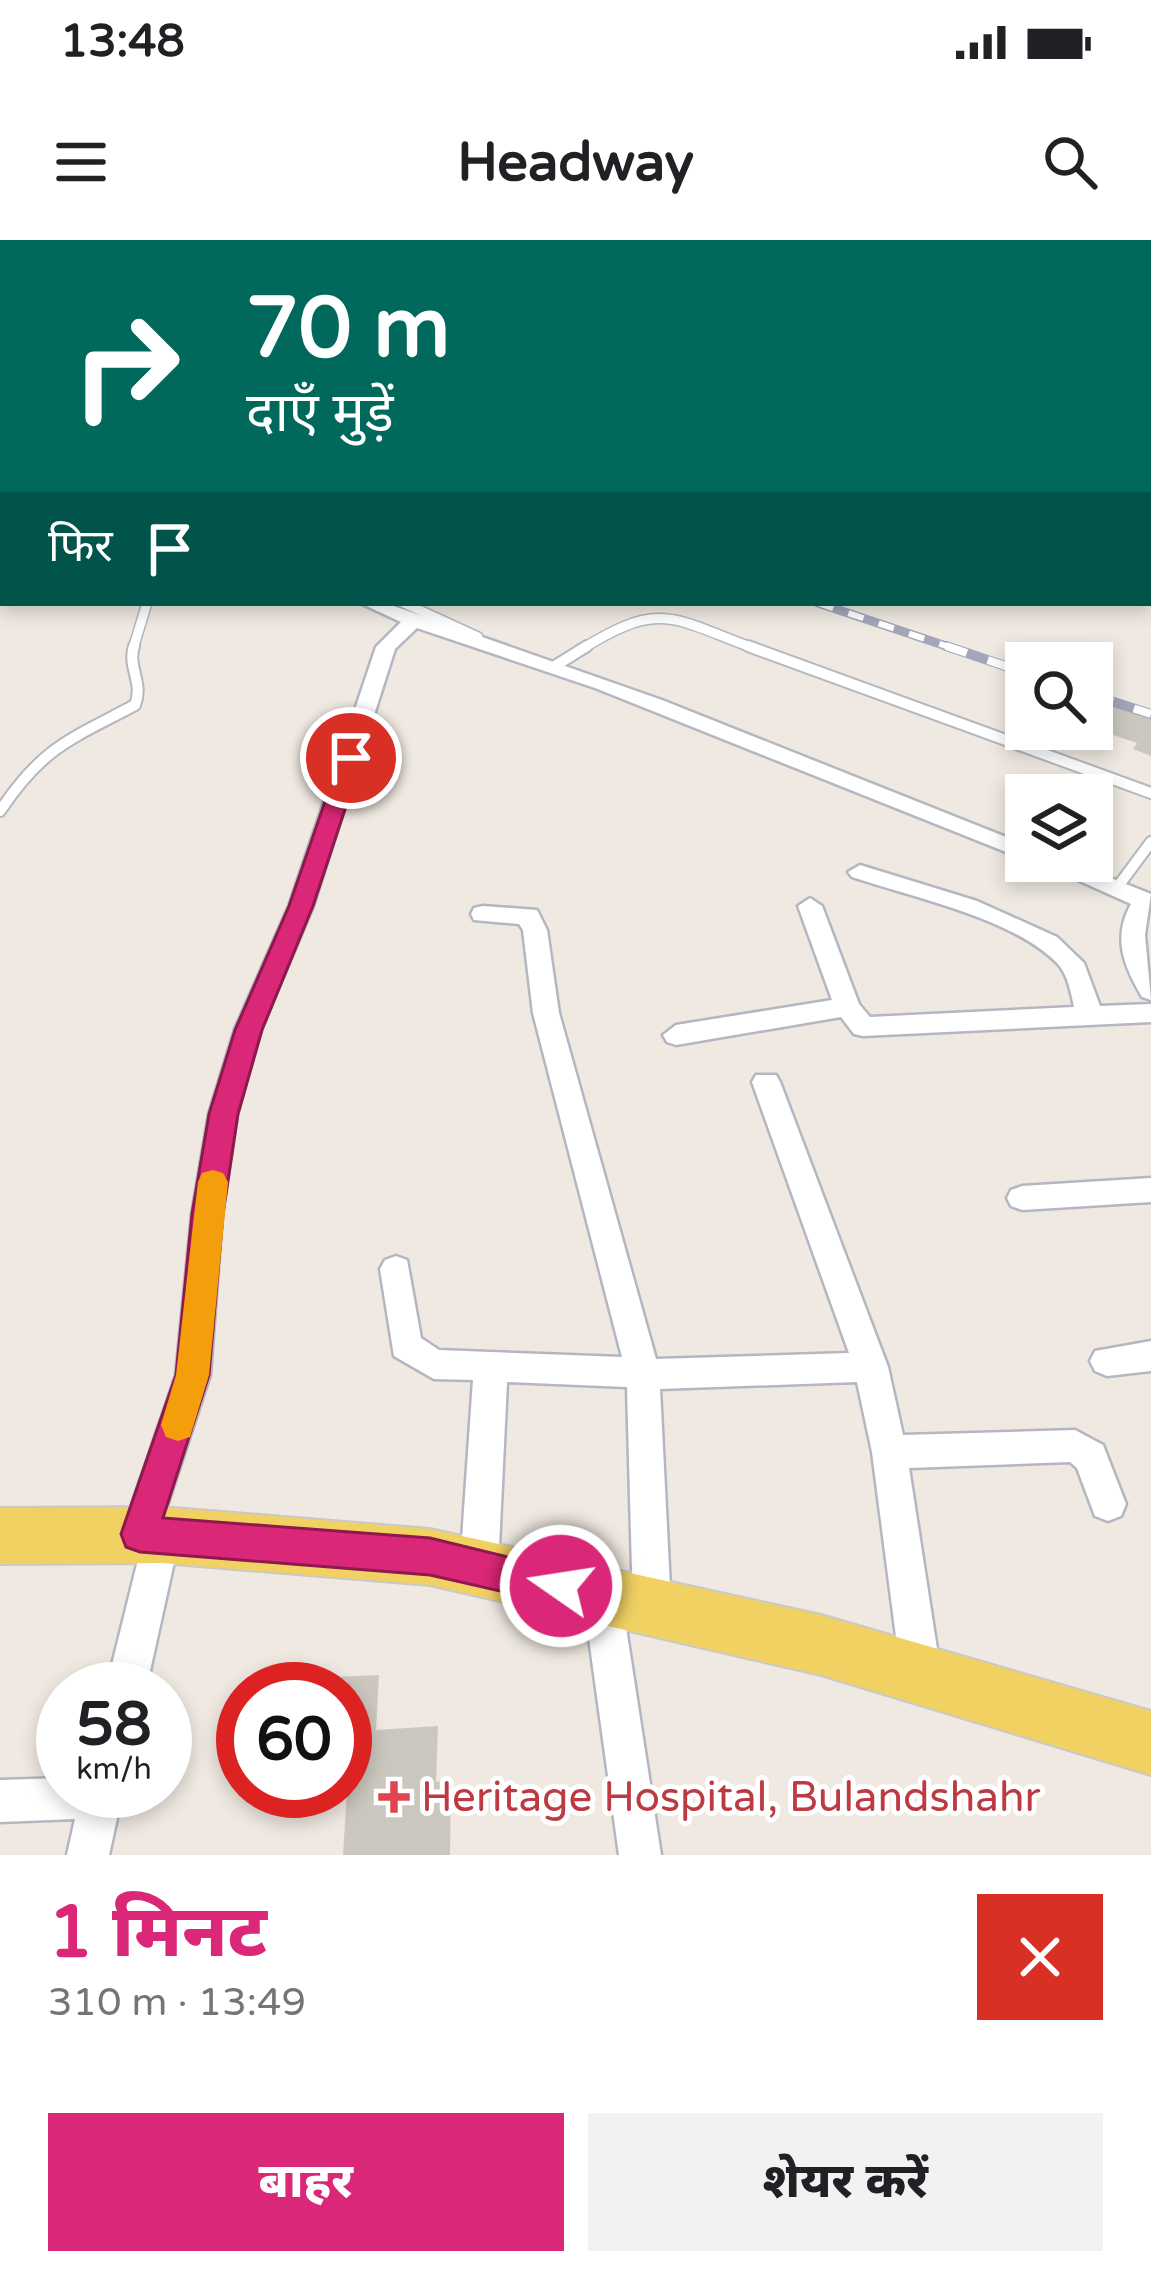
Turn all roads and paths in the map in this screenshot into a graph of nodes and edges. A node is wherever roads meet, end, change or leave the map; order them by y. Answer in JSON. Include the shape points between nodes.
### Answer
{"nodes":[{"id":1,"x":146,"y":606,"type":"edge"},
{"id":2,"x":409,"y":612,"type":"edge"},
{"id":3,"x":555,"y":666,"type":"junction"},
{"id":4,"x":1097,"y":773,"type":"joint"},
{"id":5,"x":1151,"y":793,"type":"edge"},
{"id":6,"x":0,"y":811,"type":"edge"},
{"id":7,"x":1151,"y":842,"type":"edge"},
{"id":8,"x":1005,"y":845,"type":"edge"},
{"id":9,"x":860,"y":872,"type":"dead end"},
{"id":10,"x":1099,"y":882,"type":"edge"},
{"id":11,"x":1116,"y":889,"type":"junction"},
{"id":12,"x":1148,"y":902,"type":"edge"},
{"id":13,"x":811,"y":906,"type":"dead end"},
{"id":14,"x":483,"y":914,"type":"dead end"},
{"id":15,"x":1151,"y":991,"type":"edge"},
{"id":16,"x":847,"y":1007,"type":"junction"},
{"id":17,"x":1151,"y":1013,"type":"edge"},
{"id":18,"x":1089,"y":1016,"type":"junction"},
{"id":19,"x":676,"y":1035,"type":"dead end"},
{"id":20,"x":766,"y":1082,"type":"dead end"},
{"id":21,"x":1151,"y":1190,"type":"edge"},
{"id":22,"x":1022,"y":1198,"type":"dead end"},
{"id":23,"x":396,"y":1269,"type":"dead end"},
{"id":24,"x":1151,"y":1356,"type":"edge"},
{"id":25,"x":1107,"y":1360,"type":"dead end"},
{"id":26,"x":490,"y":1366,"type":"junction"},
{"id":27,"x":871,"y":1367,"type":"junction"},
{"id":28,"x":643,"y":1373,"type":"junction"},
{"id":29,"x":890,"y":1452,"type":"junction"},
{"id":30,"x":1108,"y":1504,"type":"dead end"},
{"id":31,"x":150,"y":1534,"type":"junction"},
{"id":32,"x":0,"y":1536,"type":"edge"},
{"id":33,"x":479,"y":1568,"type":"junction"},
{"id":34,"x":627,"y":1601,"type":"junction"},
{"id":35,"x":130,"y":1662,"type":"edge"},
{"id":36,"x":921,"y":1675,"type":"junction"},
{"id":37,"x":1148,"y":1750,"type":"edge"},
{"id":38,"x":36,"y":1799,"type":"edge"},
{"id":39,"x":0,"y":1801,"type":"edge"},
{"id":40,"x":96,"y":1818,"type":"edge"},
{"id":41,"x":88,"y":1855,"type":"edge"},
{"id":42,"x":640,"y":1855,"type":"edge"}],
"edges":[{"from":1,"to":6,"type":"lane","via":[[131,655],[141,691],[135,705],[49,752]]},
{"from":2,"to":3,"type":"street","via":[[471,644]]},
{"from":2,"to":31,"type":"street","via":[[386,647],[224,1114],[193,1375]]},
{"from":3,"to":4,"type":"lane","via":[[627,621],[665,616]]},
{"from":3,"to":8,"type":"street"},
{"from":4,"to":5,"type":"lane"},
{"from":7,"to":11,"type":"lane"},
{"from":9,"to":18,"type":"street","via":[[1050,946],[1076,971]]},
{"from":10,"to":11,"type":"street"},
{"from":11,"to":12,"type":"street"},
{"from":12,"to":15,"type":"street","via":[[1132,921],[1130,946]]},
{"from":13,"to":16,"type":"street"},
{"from":14,"to":28,"type":"street","via":[[532,920],[552,1036]]},
{"from":16,"to":18,"type":"street","via":[[874,1030]]},
{"from":16,"to":19,"type":"street"},
{"from":17,"to":18,"type":"street"},
{"from":20,"to":27,"type":"street"},
{"from":21,"to":22,"type":"street"},
{"from":23,"to":26,"type":"street","via":[[406,1346],[417,1358]]},
{"from":24,"to":25,"type":"street"},
{"from":26,"to":28,"type":"street"},
{"from":26,"to":33,"type":"street"},
{"from":27,"to":28,"type":"street"},
{"from":27,"to":29,"type":"street"},
{"from":28,"to":34,"type":"street"},
{"from":29,"to":30,"type":"street","via":[[1075,1446],[1091,1457]]},
{"from":29,"to":36,"type":"street"},
{"from":31,"to":32,"type":"main road"},
{"from":31,"to":33,"type":"main road"},
{"from":31,"to":35,"type":"street"},
{"from":33,"to":34,"type":"main road"},
{"from":34,"to":36,"type":"main road"},
{"from":34,"to":42,"type":"street"},
{"from":36,"to":37,"type":"main road"},
{"from":38,"to":39,"type":"street"},
{"from":40,"to":41,"type":"street"}]}
